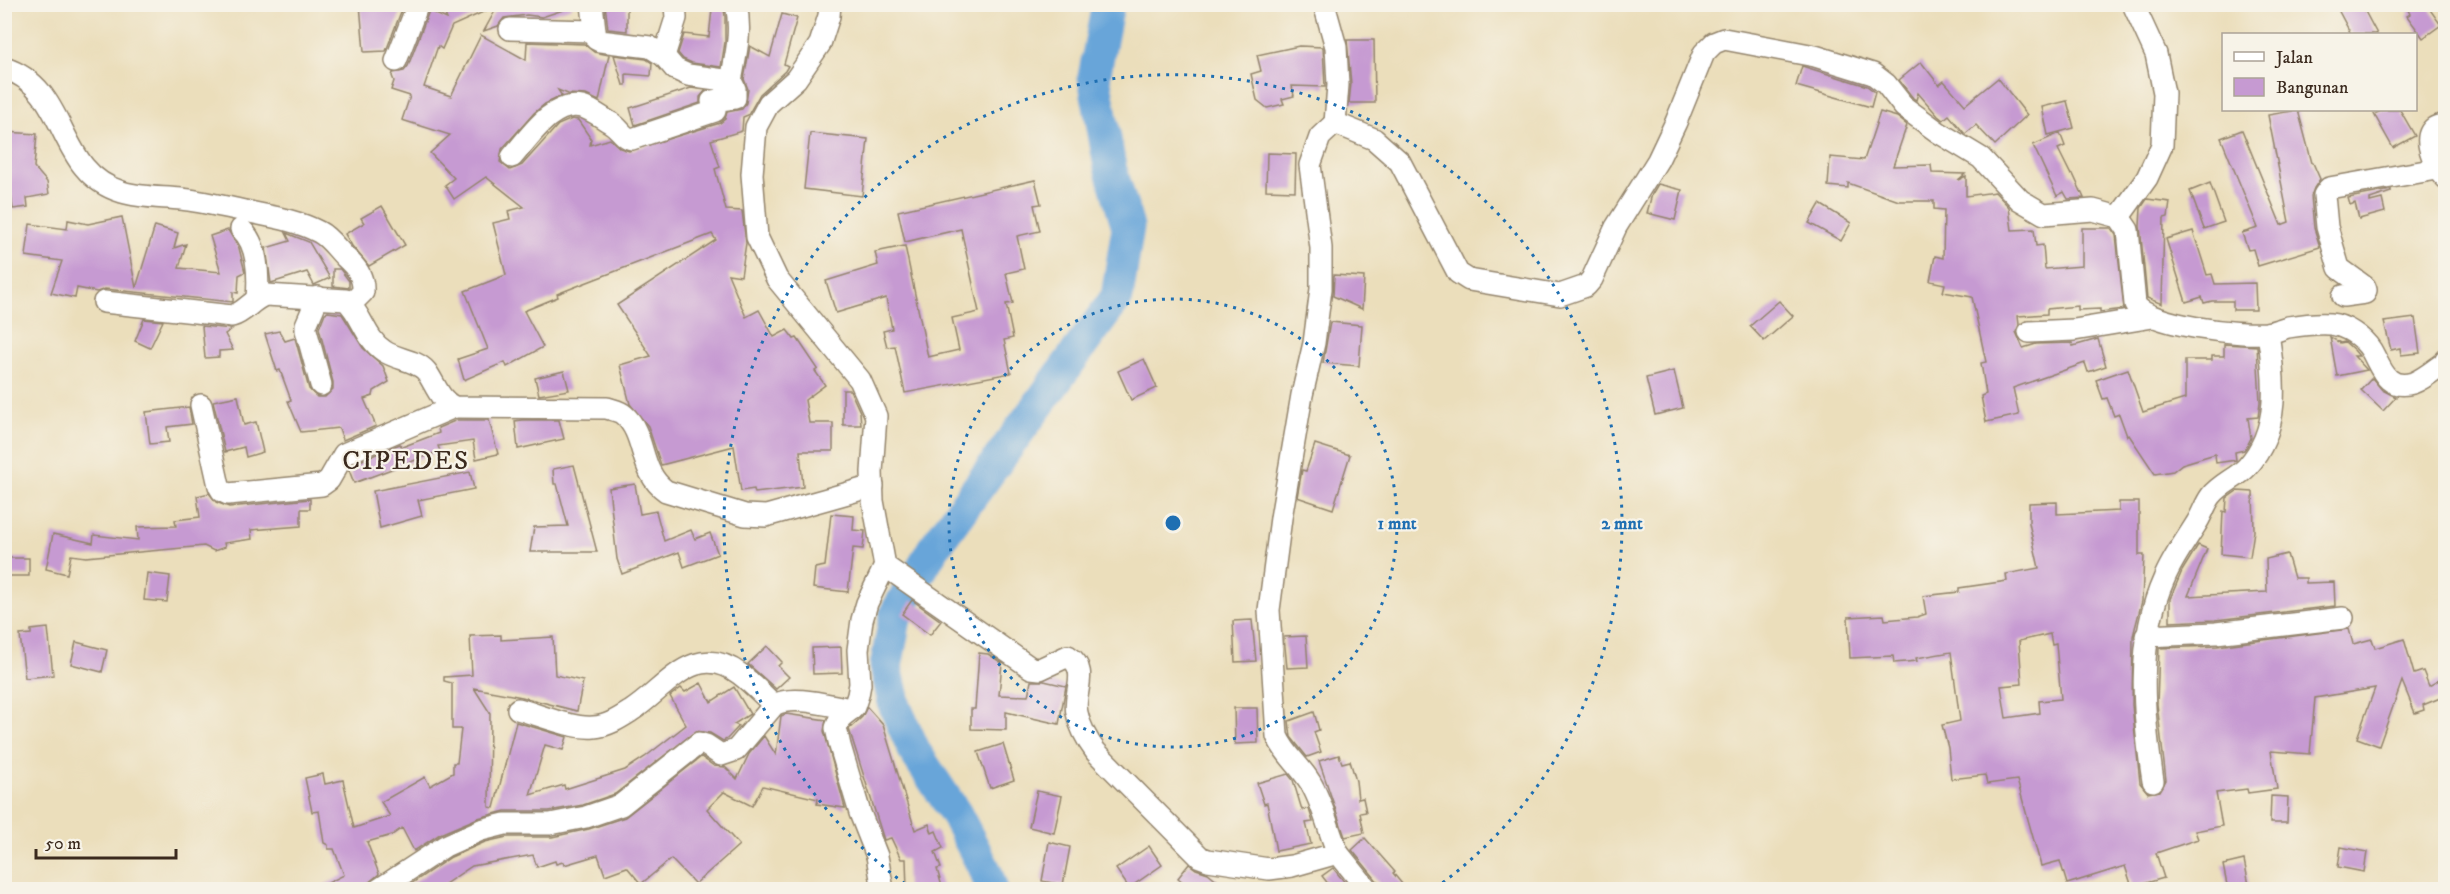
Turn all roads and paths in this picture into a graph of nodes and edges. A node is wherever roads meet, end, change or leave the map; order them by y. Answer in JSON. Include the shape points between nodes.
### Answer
{"nodes":[{"id":1,"x":418,"y":4,"type":"edge"},
{"id":2,"x":592,"y":4,"type":"edge"},
{"id":3,"x":675,"y":4,"type":"edge"},
{"id":4,"x":736,"y":4,"type":"edge"},
{"id":5,"x":830,"y":4,"type":"edge"},
{"id":6,"x":1324,"y":4,"type":"edge"},
{"id":7,"x":2133,"y":4,"type":"edge"},
{"id":8,"x":510,"y":29,"type":"dead end"},
{"id":9,"x":594,"y":31,"type":"junction"},
{"id":10,"x":664,"y":56,"type":"junction"},
{"id":11,"x":396,"y":61,"type":"dead end"},
{"id":12,"x":4,"y":68,"type":"edge"},
{"id":13,"x":730,"y":81,"type":"junction"},
{"id":14,"x":1335,"y":123,"type":"junction"},
{"id":15,"x":2445,"y":126,"type":"edge"},
{"id":16,"x":512,"y":157,"type":"dead end"},
{"id":17,"x":2441,"y":174,"type":"edge"},
{"id":18,"x":2120,"y":217,"type":"junction"},
{"id":19,"x":241,"y":229,"type":"dead end"},
{"id":20,"x":2343,"y":296,"type":"dead end"},
{"id":21,"x":318,"y":297,"type":"junction"},
{"id":22,"x":257,"y":298,"type":"junction"},
{"id":23,"x":104,"y":302,"type":"dead end"},
{"id":24,"x":351,"y":304,"type":"junction"},
{"id":25,"x":2153,"y":317,"type":"junction"},
{"id":26,"x":2029,"y":332,"type":"dead end"},
{"id":27,"x":2268,"y":333,"type":"junction"},
{"id":28,"x":2445,"y":359,"type":"edge"},
{"id":29,"x":321,"y":385,"type":"dead end"},
{"id":30,"x":201,"y":405,"type":"dead end"},
{"id":31,"x":454,"y":407,"type":"junction"},
{"id":32,"x":873,"y":486,"type":"junction"},
{"id":33,"x":889,"y":569,"type":"junction"},
{"id":34,"x":2343,"y":618,"type":"dead end"},
{"id":35,"x":2146,"y":636,"type":"junction"},
{"id":36,"x":774,"y":705,"type":"junction"},
{"id":37,"x":518,"y":709,"type":"dead end"},
{"id":38,"x":852,"y":709,"type":"junction"},
{"id":39,"x":2152,"y":781,"type":"dead end"},
{"id":40,"x":1338,"y":853,"type":"junction"},
{"id":41,"x":378,"y":890,"type":"edge"},
{"id":42,"x":883,"y":890,"type":"edge"},
{"id":43,"x":1368,"y":890,"type":"edge"}],
"edges":[{"from":1,"to":11,"type":"street"},
{"from":2,"to":9,"type":"street"},
{"from":3,"to":10,"type":"street","via":[[676,18]]},
{"from":4,"to":13,"type":"street","via":[[739,39]]},
{"from":5,"to":32,"type":"street","via":[[819,44],[796,79],[769,103],[756,127],[752,174],[758,237],[777,279],[860,380],[876,416]]},
{"from":6,"to":14,"type":"street","via":[[1336,47]]},
{"from":7,"to":18,"type":"street","via":[[2156,54],[2164,93],[2162,145],[2147,178]]},
{"from":8,"to":9,"type":"street"},
{"from":9,"to":10,"type":"street","via":[[600,41],[650,47]]},
{"from":10,"to":13,"type":"street","via":[[675,69],[688,75]]},
{"from":12,"to":24,"type":"street","via":[[37,86],[76,156],[99,183],[123,193],[187,200],[296,222],[321,233],[362,276],[363,292]]},
{"from":13,"to":16,"type":"street","via":[[735,98],[712,101],[715,111],[632,139],[583,107],[559,109]]},
{"from":14,"to":18,"type":"street","via":[[1374,139],[1400,162],[1458,273],[1469,280],[1560,295],[1578,290],[1592,279],[1616,227],[1658,160],[1704,53],[1724,39],[1815,56],[1873,74],[1904,107],[1981,158],[2003,183],[2044,214],[2093,210]]},
{"from":14,"to":40,"type":"street","via":[[1320,137],[1310,165],[1321,249],[1321,289],[1281,518],[1268,629],[1277,736],[1283,750],[1317,794]]},
{"from":15,"to":17,"type":"street","via":[[2434,129],[2428,146]]},
{"from":17,"to":20,"type":"street","via":[[2329,188],[2324,195],[2327,227],[2339,268],[2366,290]]},
{"from":18,"to":25,"type":"street","via":[[2128,230],[2135,304],[2138,310]]},
{"from":19,"to":22,"type":"street","via":[[256,264]]},
{"from":21,"to":22,"type":"street"},
{"from":21,"to":24,"type":"street"},
{"from":21,"to":29,"type":"street","via":[[306,330]]},
{"from":22,"to":23,"type":"street","via":[[232,316]]},
{"from":24,"to":31,"type":"street","via":[[379,347],[418,364]]},
{"from":25,"to":26,"type":"street","via":[[2074,330]]},
{"from":25,"to":27,"type":"street","via":[[2226,333]]},
{"from":27,"to":28,"type":"street","via":[[2289,327],[2345,327],[2370,349],[2384,377],[2410,384]]},
{"from":27,"to":35,"type":"street","via":[[2274,374],[2273,414],[2263,442],[2247,467],[2212,495],[2179,548],[2163,580]]},
{"from":30,"to":31,"type":"street","via":[[219,486],[228,494],[322,485],[344,454]]},
{"from":31,"to":32,"type":"street","via":[[607,408],[623,413],[634,427],[656,484],[666,491],[745,515],[766,516]]},
{"from":32,"to":33,"type":"street","via":[[877,529]]},
{"from":33,"to":38,"type":"street","via":[[867,603],[862,620],[858,650],[860,684]]},
{"from":33,"to":40,"type":"street","via":[[1031,668],[1040,669],[1068,656],[1073,659],[1080,669],[1076,711],[1085,737],[1200,857],[1269,869]]},
{"from":34,"to":35,"type":"street","via":[[2216,633]]},
{"from":35,"to":39,"type":"street","via":[[2146,732]]},
{"from":36,"to":37,"type":"street","via":[[740,674],[706,661],[684,669],[615,722],[579,726]]},
{"from":36,"to":38,"type":"street","via":[[794,700]]},
{"from":36,"to":41,"type":"street","via":[[736,750],[721,755],[699,743],[621,805],[550,824],[505,824],[481,830],[445,846]]},
{"from":38,"to":42,"type":"street","via":[[840,718],[836,728],[860,813],[877,856]]},
{"from":40,"to":43,"type":"street"}]}
